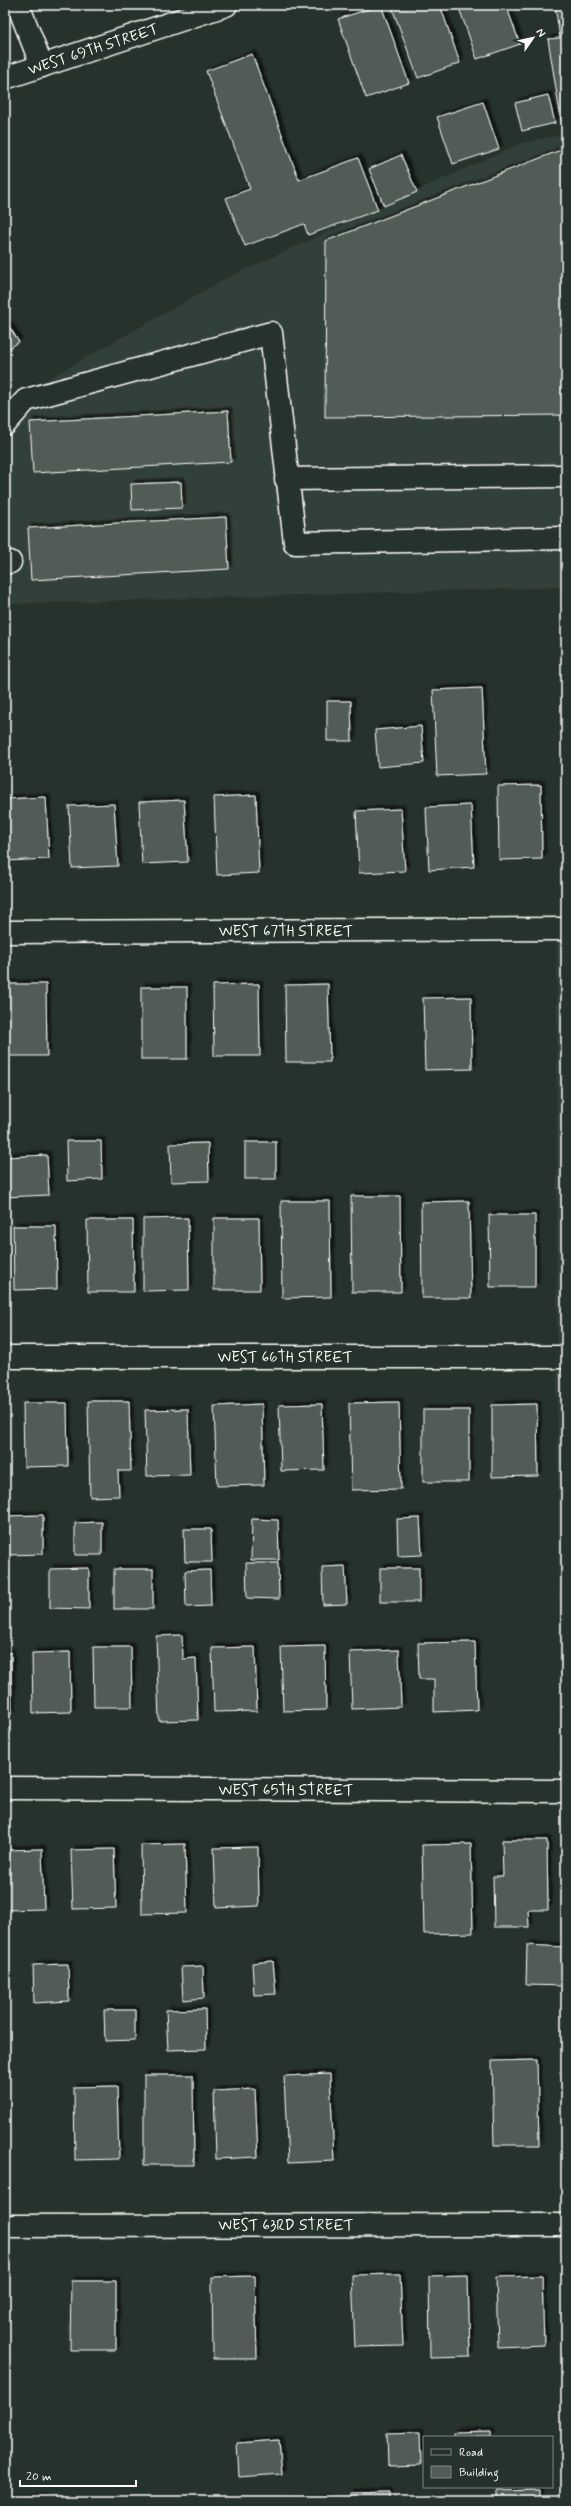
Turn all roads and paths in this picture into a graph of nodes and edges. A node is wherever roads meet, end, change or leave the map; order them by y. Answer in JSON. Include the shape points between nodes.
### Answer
{"nodes":[{"id":1,"x":18,"y":5,"type":"edge"},
{"id":2,"x":226,"y":5,"type":"edge"},
{"id":3,"x":42,"y":66,"type":"junction"},
{"id":4,"x":5,"y":78,"type":"edge"},
{"id":5,"x":5,"y":424,"type":"edge"},
{"id":6,"x":566,"y":476,"type":"edge"},
{"id":7,"x":286,"y":479,"type":"junction"},
{"id":8,"x":566,"y":538,"type":"edge"},
{"id":9,"x":566,"y":929,"type":"edge"},
{"id":10,"x":5,"y":932,"type":"edge"},
{"id":11,"x":5,"y":1357,"type":"edge"},
{"id":12,"x":566,"y":1357,"type":"edge"},
{"id":13,"x":5,"y":1788,"type":"edge"},
{"id":14,"x":566,"y":1791,"type":"edge"},
{"id":15,"x":566,"y":2225,"type":"edge"},
{"id":16,"x":5,"y":2226,"type":"edge"}],
"edges":[{"from":1,"to":3,"type":"street"},
{"from":2,"to":3,"type":"street","name":"WEST 69TH STREET"},
{"from":3,"to":4,"type":"street","name":"WEST 69TH STREET"},
{"from":5,"to":7,"type":"street","via":[[26,400],[271,333]]},
{"from":6,"to":7,"type":"street"},
{"from":7,"to":8,"type":"street","via":[[295,542]]},
{"from":9,"to":10,"type":"street","name":"WEST 67TH STREET"},
{"from":11,"to":12,"type":"street","name":"WEST 66TH STREET"},
{"from":13,"to":14,"type":"street","name":"WEST 65TH STREET"},
{"from":15,"to":16,"type":"street","name":"WEST 63RD STREET"}]}
